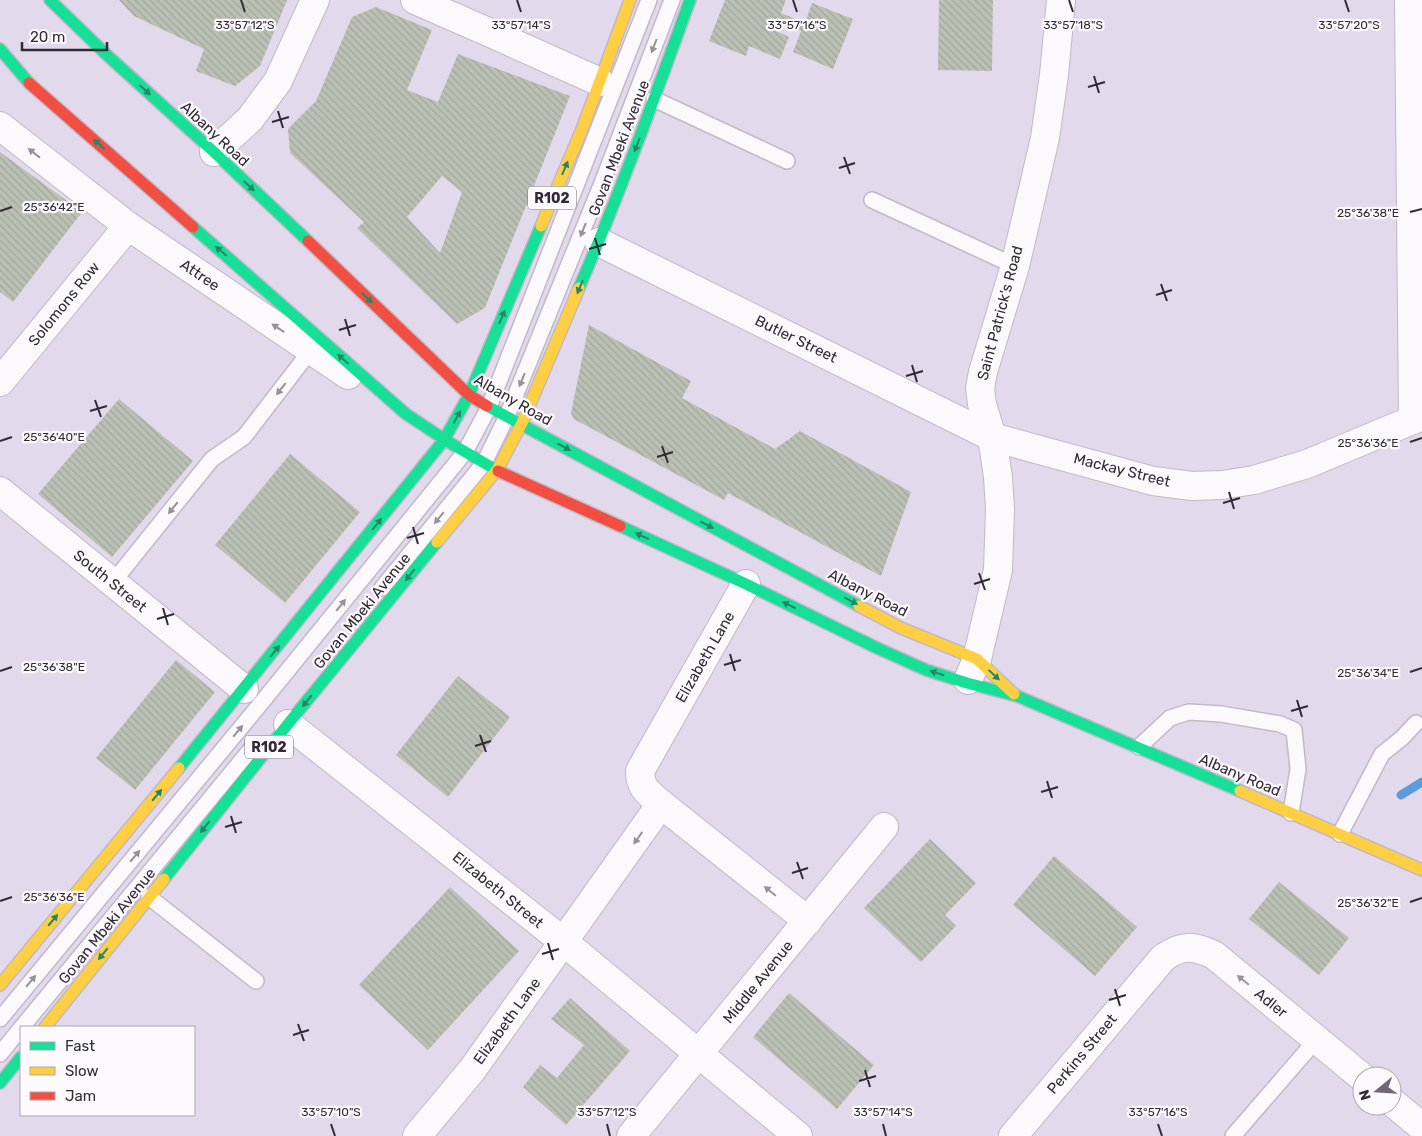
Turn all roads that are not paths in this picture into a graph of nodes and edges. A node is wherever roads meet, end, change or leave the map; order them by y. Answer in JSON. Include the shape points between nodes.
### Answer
{"nodes":[{"id":1,"x":50,"y":0,"type":"edge"},
{"id":2,"x":315,"y":0,"type":"edge"},
{"id":3,"x":415,"y":0,"type":"edge"},
{"id":4,"x":630,"y":0,"type":"edge"},
{"id":5,"x":649,"y":0,"type":"edge"},
{"id":6,"x":672,"y":0,"type":"edge"},
{"id":7,"x":690,"y":0,"type":"edge"},
{"id":8,"x":1061,"y":0,"type":"edge"},
{"id":9,"x":1409,"y":0,"type":"edge"},
{"id":10,"x":0,"y":49,"type":"edge"},
{"id":11,"x":0,"y":60,"type":"edge"},
{"id":12,"x":600,"y":82,"type":"junction"},
{"id":13,"x":29,"y":83,"type":"junction"},
{"id":14,"x":654,"y":100,"type":"junction"},
{"id":15,"x":0,"y":126,"type":"edge"},
{"id":16,"x":214,"y":152,"type":"junction"},
{"id":17,"x":787,"y":161,"type":"dead end"},
{"id":18,"x":872,"y":200,"type":"dead end"},
{"id":19,"x":128,"y":226,"type":"junction"},
{"id":20,"x":600,"y":242,"type":"junction"},
{"id":21,"x":1015,"y":266,"type":"junction"},
{"id":22,"x":311,"y":350,"type":"junction"},
{"id":23,"x":0,"y":382,"type":"edge"},
{"id":24,"x":469,"y":395,"type":"junction"},
{"id":25,"x":488,"y":406,"type":"junction"},
{"id":26,"x":406,"y":414,"type":"junction"},
{"id":27,"x":507,"y":416,"type":"junction"},
{"id":28,"x":1418,"y":418,"type":"edge"},
{"id":29,"x":522,"y":423,"type":"junction"},
{"id":30,"x":992,"y":437,"type":"junction"},
{"id":31,"x":444,"y":440,"type":"junction"},
{"id":32,"x":465,"y":452,"type":"junction"},
{"id":33,"x":490,"y":467,"type":"junction"},
{"id":34,"x":0,"y":491,"type":"edge"},
{"id":35,"x":112,"y":582,"type":"junction"},
{"id":36,"x":746,"y":584,"type":"junction"},
{"id":37,"x":972,"y":671,"type":"junction"},
{"id":38,"x":244,"y":689,"type":"junction"},
{"id":39,"x":1017,"y":696,"type":"junction"},
{"id":40,"x":1416,"y":723,"type":"dead end"},
{"id":41,"x":288,"y":724,"type":"junction"},
{"id":42,"x":1139,"y":747,"type":"junction"},
{"id":43,"x":661,"y":804,"type":"junction"},
{"id":44,"x":1291,"y":813,"type":"junction"},
{"id":45,"x":884,"y":827,"type":"dead end"},
{"id":46,"x":1340,"y":834,"type":"junction"},
{"id":47,"x":1422,"y":870,"type":"edge"},
{"id":48,"x":149,"y":897,"type":"junction"},
{"id":49,"x":808,"y":921,"type":"junction"},
{"id":50,"x":564,"y":942,"type":"junction"},
{"id":51,"x":1173,"y":951,"type":"joint"},
{"id":52,"x":256,"y":981,"type":"dead end"},
{"id":53,"x":0,"y":985,"type":"edge"},
{"id":54,"x":0,"y":1019,"type":"edge"},
{"id":55,"x":24,"y":1026,"type":"edge"},
{"id":56,"x":46,"y":1026,"type":"edge"},
{"id":57,"x":20,"y":1030,"type":"edge"},
{"id":58,"x":1316,"y":1040,"type":"junction"},
{"id":59,"x":0,"y":1054,"type":"edge"},
{"id":60,"x":699,"y":1054,"type":"junction"},
{"id":61,"x":20,"y":1058,"type":"edge"},
{"id":62,"x":1352,"y":1069,"type":"edge"},
{"id":63,"x":0,"y":1083,"type":"edge"},
{"id":64,"x":1402,"y":1110,"type":"edge"},
{"id":65,"x":1422,"y":1127,"type":"edge"},
{"id":66,"x":417,"y":1136,"type":"edge"},
{"id":67,"x":631,"y":1136,"type":"edge"},
{"id":68,"x":798,"y":1136,"type":"edge"},
{"id":69,"x":1013,"y":1136,"type":"edge"},
{"id":70,"x":1233,"y":1136,"type":"edge"}],
"edges":[{"from":1,"to":16,"type":"main road","name":"Albany Road","one_way":true},
{"from":2,"to":16,"type":"street","via":[[278,81],[250,119]]},
{"from":3,"to":12,"type":"street"},
{"from":4,"to":12,"type":"main road","number":"R102"},
{"from":5,"to":25,"type":"lane"},
{"from":6,"to":27,"type":"lane","one_way":true},
{"from":7,"to":14,"type":"main road","name":"Govan Mbeki Avenue","number":"R102"},
{"from":8,"to":21,"type":"street","name":"Saint Patrick's Road","via":[[1044,138]]},
{"from":9,"to":28,"type":"street"},
{"from":10,"to":13,"type":"main road"},
{"from":11,"to":13,"type":"main road"},
{"from":24,"to":12,"type":"main road","number":"R102","one_way":true},
{"from":26,"to":13,"type":"main road","name":"Albany Road","one_way":true},
{"from":14,"to":17,"type":"lane"},
{"from":14,"to":20,"type":"main road","name":"Govan Mbeki Avenue","number":"R102","one_way":true},
{"from":19,"to":15,"type":"street","name":"Attree","one_way":true},
{"from":16,"to":24,"type":"main road","name":"Albany Road","one_way":true},
{"from":18,"to":21,"type":"lane"},
{"from":22,"to":19,"type":"street","name":"Attree","one_way":true},
{"from":19,"to":23,"type":"street","name":"Solomons Row"},
{"from":20,"to":29,"type":"main road","name":"Govan Mbeki Avenue","number":"R102","one_way":true},
{"from":20,"to":30,"type":"street","name":"Butler Street"},
{"from":21,"to":30,"type":"street","name":"Saint Patrick's Road","via":[[980,388]]},
{"from":22,"to":26,"type":"street","name":"Attree"},
{"from":22,"to":35,"type":"lane","one_way":true,"via":[[244,437],[212,459]]},
{"from":24,"to":25,"type":"main road","name":"Albany Road"},
{"from":31,"to":24,"type":"main road","number":"R102","one_way":true},
{"from":25,"to":27,"type":"main road","name":"Albany Road"},
{"from":25,"to":32,"type":"lane"},
{"from":26,"to":31,"type":"main road","name":"Albany Road"},
{"from":27,"to":29,"type":"main road","name":"Albany Road"},
{"from":27,"to":33,"type":"lane"},
{"from":28,"to":30,"type":"street","name":"Mackay Street","via":[[1307,464],[1254,480],[1222,485],[1192,486],[1154,481]]},
{"from":29,"to":33,"type":"main road","name":"Govan Mbeki Avenue","number":"R102"},
{"from":29,"to":37,"type":"main road","name":"Albany Road","one_way":true,"via":[[901,628]]},
{"from":30,"to":37,"type":"street","name":"Saint Patrick's Road","via":[[1000,509],[998,570]]},
{"from":31,"to":32,"type":"main road","name":"Albany Road"},
{"from":38,"to":31,"type":"main road","number":"R102","one_way":true},
{"from":32,"to":33,"type":"main road","name":"Albany Road"},
{"from":54,"to":32,"type":"lane","one_way":true},
{"from":36,"to":33,"type":"main road","name":"Albany Road","one_way":true},
{"from":33,"to":41,"type":"main road","name":"Govan Mbeki Avenue","number":"R102","one_way":true},
{"from":33,"to":55,"type":"lane","one_way":true},
{"from":34,"to":35,"type":"street","name":"South Street"},
{"from":35,"to":38,"type":"street","name":"South Street"},
{"from":37,"to":36,"type":"main road","name":"Albany Road","one_way":true,"via":[[926,670]]},
{"from":36,"to":43,"type":"street","name":"Elizabeth Lane","via":[[640,771],[640,782],[645,790]]},
{"from":37,"to":39,"type":"main road","name":"Albany Road"},
{"from":37,"to":39,"type":"main road","name":"Albany Road","one_way":true},
{"from":53,"to":38,"type":"main road","number":"R102","one_way":true},
{"from":39,"to":42,"type":"main road","name":"Albany Road"},
{"from":40,"to":46,"type":"lane","via":[[1382,754]]},
{"from":41,"to":48,"type":"main road","name":"Govan Mbeki Avenue","number":"R102","one_way":true},
{"from":41,"to":50,"type":"street","name":"Elizabeth Street"},
{"from":42,"to":44,"type":"main road","name":"Albany Road"},
{"from":42,"to":44,"type":"lane","via":[[1170,718],[1189,712],[1280,724],[1294,730],[1298,769]]},
{"from":49,"to":43,"type":"street","name":"Elizabeth Lane","one_way":true},
{"from":43,"to":50,"type":"street","name":"Elizabeth Lane","one_way":true},
{"from":44,"to":46,"type":"main road","name":"Albany Road"},
{"from":45,"to":49,"type":"street","name":"Middle Avenue"},
{"from":46,"to":47,"type":"main road","name":"Albany Road"},
{"from":48,"to":52,"type":"lane"},
{"from":48,"to":56,"type":"main road","name":"Govan Mbeki Avenue","number":"R102","one_way":true},
{"from":49,"to":60,"type":"street","name":"Middle Avenue"},
{"from":50,"to":60,"type":"street","name":"Elizabeth Street"},
{"from":50,"to":66,"type":"street","name":"Elizabeth Lane","via":[[472,1070]]},
{"from":58,"to":51,"type":"street","name":"Adler","one_way":true,"via":[[1214,955],[1189,947]]},
{"from":51,"to":69,"type":"street","name":"Perkins Street","via":[[1152,970]]},
{"from":57,"to":59,"type":"lane"},
{"from":58,"to":62,"type":"street","name":"Adler"},
{"from":58,"to":70,"type":"lane"},
{"from":60,"to":67,"type":"street","name":"Middle Avenue"},
{"from":60,"to":68,"type":"street","name":"Elizabeth Street"},
{"from":61,"to":63,"type":"main road"},
{"from":64,"to":65,"type":"street"}]}
